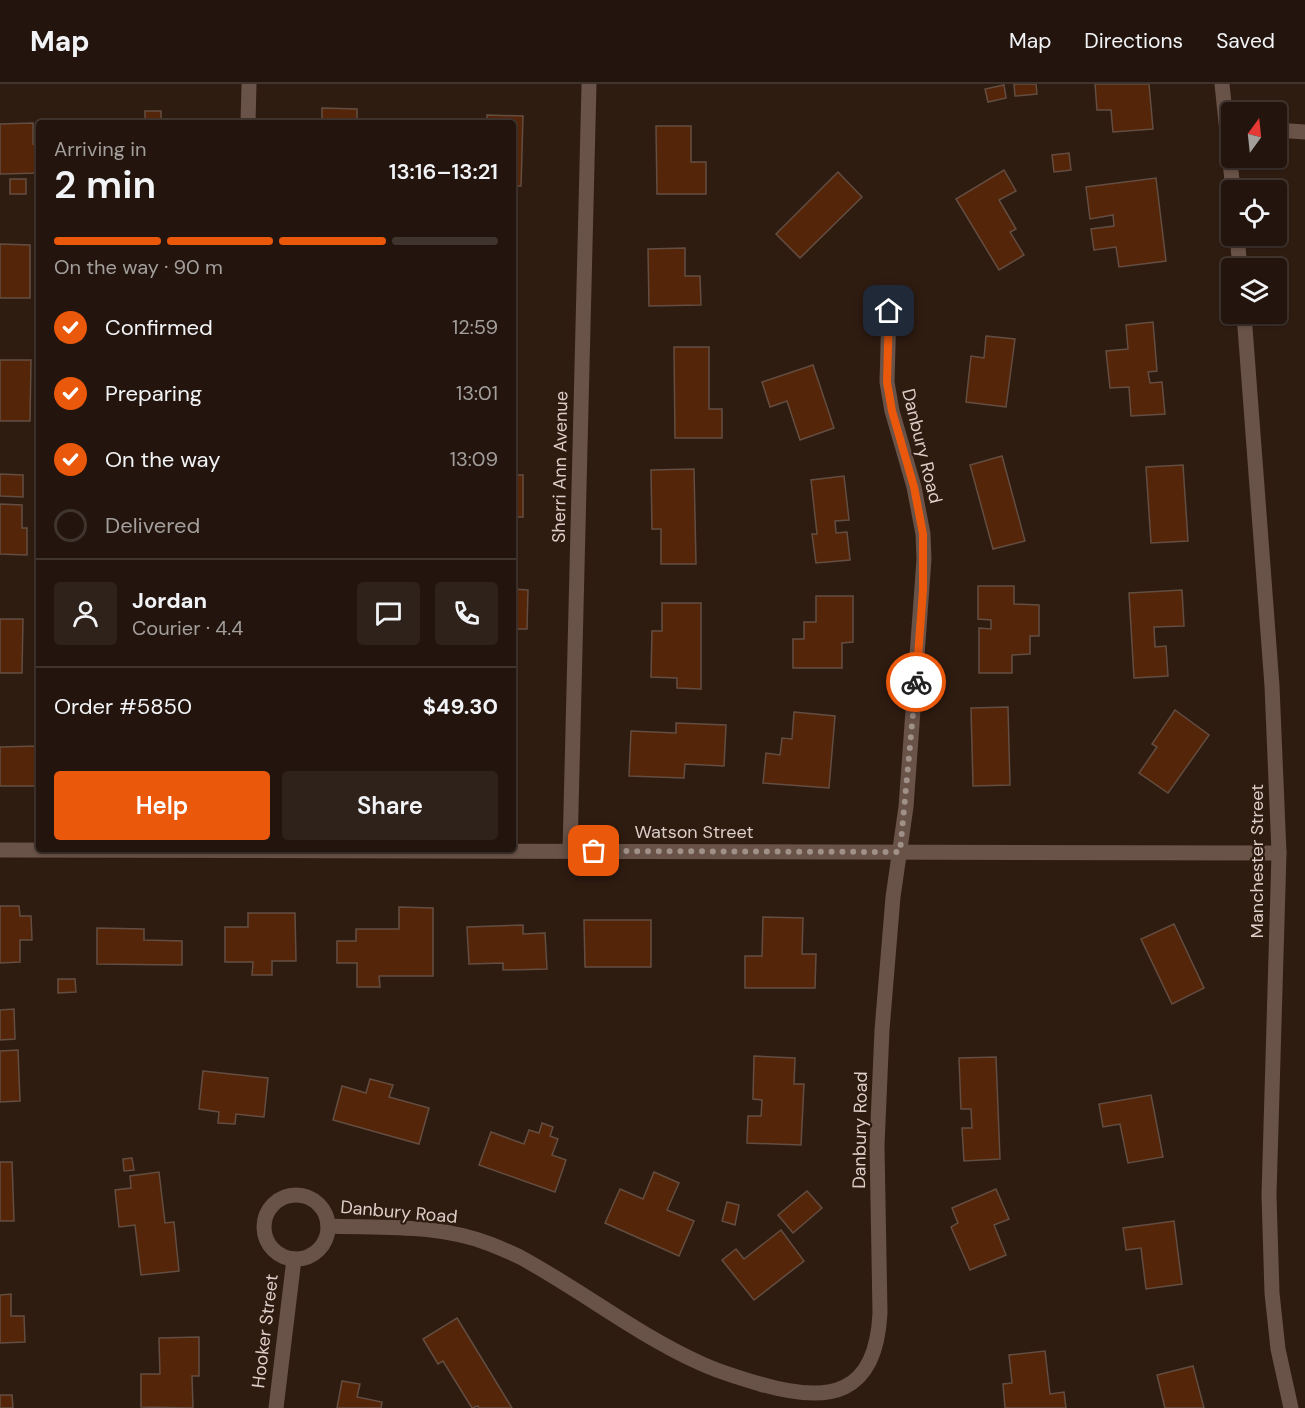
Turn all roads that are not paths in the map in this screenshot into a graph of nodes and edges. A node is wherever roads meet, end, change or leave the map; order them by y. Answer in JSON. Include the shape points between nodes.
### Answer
{"nodes":[{"id":1,"x":249,"y":84,"type":"edge"},
{"id":2,"x":589,"y":84,"type":"edge"},
{"id":3,"x":1222,"y":84,"type":"edge"},
{"id":4,"x":1225,"y":102,"type":"edge"},
{"id":5,"x":248,"y":120,"type":"edge"},
{"id":6,"x":1287,"y":131,"type":"edge"},
{"id":7,"x":1305,"y":132,"type":"edge"},
{"id":8,"x":889,"y":311,"type":"dead end"},
{"id":9,"x":1245,"y":324,"type":"edge"},
{"id":10,"x":0,"y":850,"type":"edge"},
{"id":11,"x":36,"y":850,"type":"edge"},
{"id":12,"x":516,"y":851,"type":"edge"},
{"id":13,"x":570,"y":851,"type":"junction"},
{"id":14,"x":900,"y":852,"type":"junction"},
{"id":15,"x":1279,"y":854,"type":"junction"},
{"id":16,"x":328,"y":1226,"type":"junction"},
{"id":17,"x":294,"y":1259,"type":"junction"},
{"id":18,"x":276,"y":1408,"type":"edge"},
{"id":19,"x":1291,"y":1408,"type":"edge"}],
"edges":[{"from":1,"to":5,"type":"street"},
{"from":2,"to":13,"type":"street","name":"Sherri Ann Avenue"},
{"from":3,"to":4,"type":"street"},
{"from":6,"to":7,"type":"street"},
{"from":8,"to":14,"type":"street","name":"Danbury Road","via":[[887,382],[914,487],[924,559]]},
{"from":9,"to":15,"type":"street","name":"Manchester Street","via":[[1272,686]]},
{"from":10,"to":11,"type":"street","name":"Watson Street"},
{"from":12,"to":13,"type":"street","name":"Watson Street"},
{"from":13,"to":14,"type":"street","name":"Watson Street"},
{"from":14,"to":15,"type":"street","name":"Watson Street"},
{"from":14,"to":16,"type":"street","name":"Danbury Road","via":[[882,1030],[877,1134],[879,1333],[875,1353],[852,1383],[838,1391],[804,1394],[776,1389],[700,1363],[660,1343],[519,1256],[488,1243],[426,1230]]},
{"from":15,"to":19,"type":"street","name":"Manchester Street","via":[[1269,1217],[1278,1349]]},
{"from":16,"to":17,"type":"street","name":"Hooker Street","via":[[321,1247],[309,1257]]},
{"from":16,"to":17,"type":"street","name":"Hooker Street","via":[[320,1207],[309,1198],[288,1196],[275,1202],[267,1213],[264,1233],[274,1251]]},
{"from":17,"to":18,"type":"street","name":"Hooker Street"}]}
